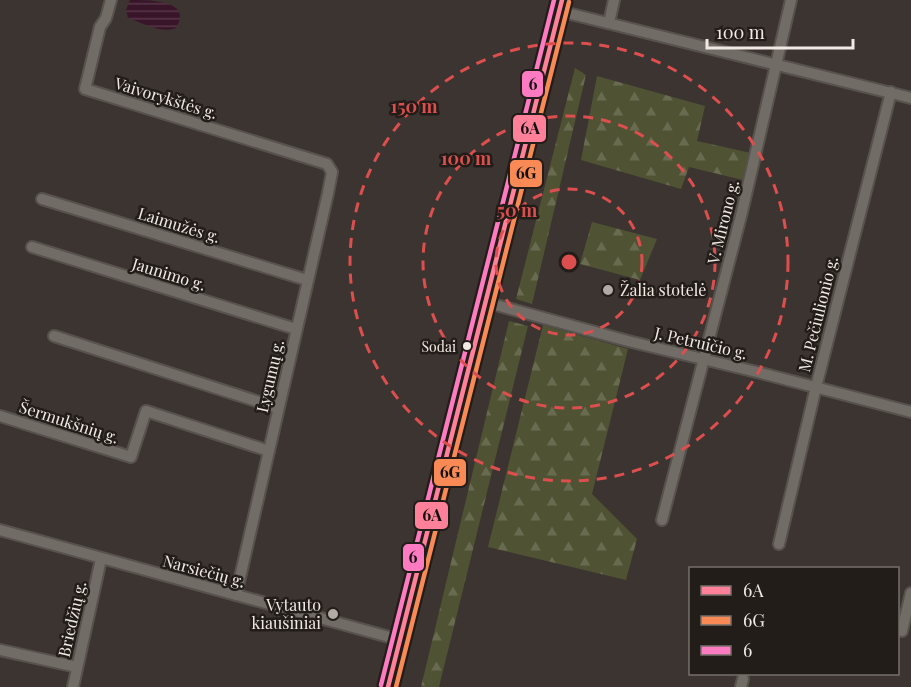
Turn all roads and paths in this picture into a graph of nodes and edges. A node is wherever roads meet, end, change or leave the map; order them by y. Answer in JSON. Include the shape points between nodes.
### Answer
{"nodes":[{"id":1,"x":111,"y":0,"type":"edge"},
{"id":2,"x":614,"y":0,"type":"edge"},
{"id":3,"x":790,"y":0,"type":"edge"},
{"id":4,"x":560,"y":5,"type":"edge"},
{"id":5,"x":609,"y":23,"type":"junction"},
{"id":6,"x":777,"y":63,"type":"junction"},
{"id":7,"x":891,"y":93,"type":"junction"},
{"id":8,"x":911,"y":98,"type":"edge"},
{"id":9,"x":327,"y":164,"type":"joint"},
{"id":10,"x":42,"y":199,"type":"dead end"},
{"id":11,"x":32,"y":247,"type":"dead end"},
{"id":12,"x":307,"y":280,"type":"junction"},
{"id":13,"x":485,"y":302,"type":"junction"},
{"id":14,"x":296,"y":329,"type":"junction"},
{"id":15,"x":54,"y":336,"type":"dead end"},
{"id":16,"x":704,"y":359,"type":"junction"},
{"id":17,"x":816,"y":387,"type":"junction"},
{"id":18,"x":278,"y":408,"type":"junction"},
{"id":19,"x":911,"y":412,"type":"edge"},
{"id":20,"x":0,"y":416,"type":"edge"},
{"id":21,"x":269,"y":451,"type":"junction"},
{"id":22,"x":662,"y":520,"type":"dead end"},
{"id":23,"x":0,"y":530,"type":"edge"},
{"id":24,"x":779,"y":544,"type":"dead end"},
{"id":25,"x":102,"y":558,"type":"junction"},
{"id":26,"x":911,"y":593,"type":"edge"},
{"id":27,"x":236,"y":595,"type":"junction"},
{"id":28,"x":902,"y":632,"type":"dead end"},
{"id":29,"x":400,"y":640,"type":"junction"},
{"id":30,"x":0,"y":650,"type":"edge"},
{"id":31,"x":77,"y":667,"type":"junction"},
{"id":32,"x":73,"y":687,"type":"edge"},
{"id":33,"x":388,"y":687,"type":"edge"}],
"edges":[{"from":1,"to":9,"type":"street","name":"Vaivorykštės g.","via":[[85,88]]},
{"from":2,"to":5,"type":"street"},
{"from":3,"to":6,"type":"street","name":"V. Mirono g."},
{"from":4,"to":5,"type":"street"},
{"from":4,"to":13,"type":"main road"},
{"from":5,"to":6,"type":"street"},
{"from":6,"to":7,"type":"street"},
{"from":6,"to":16,"type":"street","name":"V. Mirono g."},
{"from":7,"to":8,"type":"street"},
{"from":7,"to":17,"type":"street","name":"M. Pečiulionio g."},
{"from":9,"to":12,"type":"street","name":"Lygumų g.","via":[[332,172]]},
{"from":10,"to":12,"type":"street","name":"Laimužės g."},
{"from":11,"to":14,"type":"street","name":"Jaunimo g."},
{"from":12,"to":14,"type":"street","name":"Lygumų g."},
{"from":13,"to":16,"type":"street","name":"J. Petruičio g."},
{"from":13,"to":29,"type":"main road"},
{"from":14,"to":18,"type":"street","name":"Lygumų g."},
{"from":15,"to":18,"type":"street"},
{"from":16,"to":17,"type":"street","name":"J. Petruičio g."},
{"from":16,"to":22,"type":"street","name":"V. Mirono g."},
{"from":17,"to":19,"type":"street","name":"J. Petruičio g."},
{"from":17,"to":24,"type":"street","name":"M. Pečiulionio g."},
{"from":18,"to":21,"type":"street","name":"Lygumų g."},
{"from":20,"to":21,"type":"street","name":"Šermukšnių g.","via":[[131,458],[146,411]]},
{"from":21,"to":27,"type":"street","name":"Lygumų g."},
{"from":23,"to":25,"type":"street","name":"Narsiečių g."},
{"from":25,"to":27,"type":"street","name":"Narsiečių g."},
{"from":25,"to":31,"type":"street","name":"Briedžių g."},
{"from":26,"to":28,"type":"street"},
{"from":27,"to":29,"type":"street","name":"Narsiečių g."},
{"from":29,"to":33,"type":"main road"},
{"from":30,"to":31,"type":"street"},
{"from":31,"to":32,"type":"street","name":"Briedžių g."}]}
